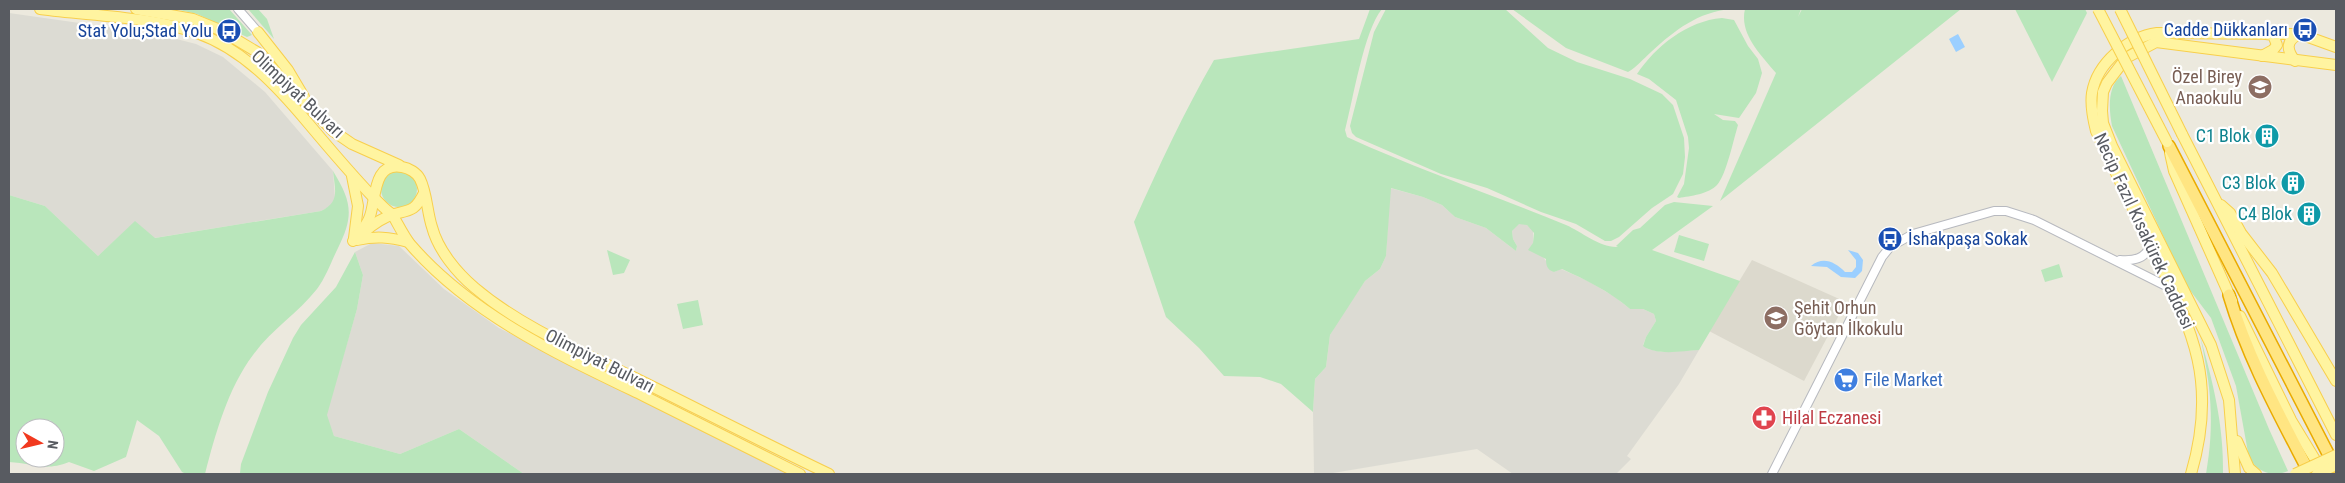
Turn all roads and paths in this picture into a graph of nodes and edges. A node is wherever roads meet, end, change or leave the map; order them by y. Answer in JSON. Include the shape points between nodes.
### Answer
{"nodes":[{"id":1,"x":40,"y":9,"type":"edge"},
{"id":2,"x":136,"y":9,"type":"edge"},
{"id":3,"x":238,"y":9,"type":"edge"},
{"id":4,"x":2098,"y":9,"type":"edge"},
{"id":5,"x":2120,"y":9,"type":"edge"},
{"id":6,"x":258,"y":32,"type":"junction"},
{"id":7,"x":2260,"y":34,"type":"junction"},
{"id":8,"x":2300,"y":34,"type":"junction"},
{"id":9,"x":248,"y":46,"type":"junction"},
{"id":10,"x":2336,"y":47,"type":"edge"},
{"id":11,"x":2262,"y":56,"type":"junction"},
{"id":12,"x":2295,"y":61,"type":"junction"},
{"id":13,"x":2336,"y":66,"type":"edge"},
{"id":14,"x":271,"y":69,"type":"junction"},
{"id":15,"x":276,"y":88,"type":"junction"},
{"id":16,"x":311,"y":109,"type":"junction"},
{"id":17,"x":2168,"y":144,"type":"junction"},
{"id":18,"x":402,"y":167,"type":"junction"},
{"id":19,"x":352,"y":175,"type":"junction"},
{"id":20,"x":424,"y":194,"type":"junction"},
{"id":21,"x":375,"y":198,"type":"junction"},
{"id":22,"x":2215,"y":199,"type":"junction"},
{"id":23,"x":392,"y":214,"type":"junction"},
{"id":24,"x":353,"y":241,"type":"junction"},
{"id":25,"x":408,"y":242,"type":"junction"},
{"id":26,"x":2151,"y":246,"type":"junction"},
{"id":27,"x":2115,"y":259,"type":"junction"},
{"id":28,"x":2172,"y":289,"type":"junction"},
{"id":29,"x":2229,"y":295,"type":"junction"},
{"id":30,"x":2336,"y":381,"type":"edge"},
{"id":31,"x":2233,"y":429,"type":"junction"},
{"id":32,"x":2336,"y":435,"type":"edge"},
{"id":33,"x":2200,"y":446,"type":"junction"},
{"id":34,"x":2336,"y":455,"type":"edge"},
{"id":35,"x":2336,"y":467,"type":"edge"},
{"id":36,"x":800,"y":474,"type":"edge"},
{"id":37,"x":829,"y":474,"type":"edge"},
{"id":38,"x":1772,"y":474,"type":"edge"},
{"id":39,"x":2192,"y":474,"type":"edge"},
{"id":40,"x":2198,"y":474,"type":"edge"},
{"id":41,"x":2235,"y":474,"type":"edge"},
{"id":42,"x":2256,"y":474,"type":"edge"},
{"id":43,"x":2295,"y":474,"type":"edge"},
{"id":44,"x":2310,"y":474,"type":"edge"},
{"id":45,"x":2317,"y":474,"type":"edge"},
{"id":46,"x":2323,"y":474,"type":"edge"}],
"edges":[{"from":1,"to":15,"type":"main road","name":"Olimpiyat Bulvarı","via":[[158,23],[198,34],[244,59]]},
{"from":2,"to":9,"type":"main road","name":"Olimpiyat Bulvarı","via":[[193,19]]},
{"from":3,"to":6,"type":"street"},
{"from":4,"to":17,"type":"main road","bridge":true},
{"from":5,"to":22,"type":"main road","bridge":true},
{"from":6,"to":9,"type":"main road","via":[[254,45]]},
{"from":6,"to":14,"type":"main road"},
{"from":6,"to":16,"type":"main road","via":[[288,70]]},
{"from":7,"to":8,"type":"main road","name":"Necip Fazıl Kısakürek Caddesi"},
{"from":7,"to":11,"type":"main road","via":[[2273,35],[2277,45]]},
{"from":7,"to":26,"type":"main road","name":"Necip Fazıl Kısakürek Caddesi","via":[[2145,34],[2113,56],[2096,80],[2092,92],[2096,131]]},
{"from":8,"to":10,"type":"main road","name":"Necip Fazıl Kısakürek Caddesi"},
{"from":8,"to":12,"type":"main road","via":[[2290,38],[2288,44],[2289,54]]},
{"from":9,"to":14,"type":"main road","name":"Olimpiyat Bulvarı"},
{"from":11,"to":12,"type":"main road","name":"Necip Fazıl Kısakürek Caddesi"},
{"from":11,"to":31,"type":"main road","name":"Necip Fazıl Kısakürek Caddesi","via":[[2156,42],[2126,58],[2114,71],[2103,92],[2103,123],[2211,345],[2225,384]]},
{"from":12,"to":13,"type":"main road","name":"Necip Fazıl Kısakürek Caddesi"},
{"from":14,"to":15,"type":"main road"},
{"from":14,"to":16,"type":"main road","name":"Olimpiyat Bulvarı"},
{"from":15,"to":19,"type":"main road","name":"Olimpiyat Bulvarı"},
{"from":16,"to":18,"type":"main road","name":"Olimpiyat Bulvarı","via":[[352,144]]},
{"from":17,"to":29,"type":"main road","via":[[2174,171]]},
{"from":17,"to":35,"type":"highway"},
{"from":18,"to":20,"type":"main road","via":[[418,175]]},
{"from":18,"to":21,"type":"main road","via":[[388,168],[382,173],[374,188]]},
{"from":19,"to":21,"type":"main road","name":"Olimpiyat Bulvarı"},
{"from":19,"to":24,"type":"main road","via":[[358,217]]},
{"from":20,"to":23,"type":"main road","via":[[415,208]]},
{"from":20,"to":37,"type":"main road","name":"Olimpiyat Bulvarı","via":[[432,229],[442,249],[473,287],[495,304],[591,357]]},
{"from":21,"to":23,"type":"main road"},
{"from":21,"to":24,"type":"main road","via":[[367,224]]},
{"from":22,"to":30,"type":"main road","via":[[2230,214],[2272,273]]},
{"from":22,"to":32,"type":"main road"},
{"from":23,"to":24,"type":"main road"},
{"from":23,"to":25,"type":"main road","name":"Olimpiyat Bulvarı"},
{"from":24,"to":25,"type":"main road","via":[[381,237]]},
{"from":25,"to":36,"type":"main road","name":"Olimpiyat Bulvarı","via":[[453,285],[498,319],[574,362]]},
{"from":26,"to":27,"type":"street","via":[[2144,256],[2136,260]]},
{"from":26,"to":28,"type":"main road","name":"Necip Fazıl Kısakürek Caddesi"},
{"from":27,"to":28,"type":"street"},
{"from":27,"to":38,"type":"street","via":[[2034,220],[2006,211],[1994,211],[1899,240],[1882,257]]},
{"from":28,"to":33,"type":"main road","name":"Necip Fazıl Kısakürek Caddesi","via":[[2198,354],[2203,403]]},
{"from":29,"to":44,"type":"highway","via":[[2269,396]]},
{"from":29,"to":46,"type":"main road","via":[[2291,420]]},
{"from":31,"to":41,"type":"main road"},
{"from":31,"to":42,"type":"main road","via":[[2242,456]]},
{"from":33,"to":39,"type":"main road","name":"Necip Fazıl Kısakürek Caddesi"},
{"from":33,"to":40,"type":"main road"},
{"from":34,"to":43,"type":"main road","bridge":true},
{"from":35,"to":45,"type":"main road","bridge":true}]}
